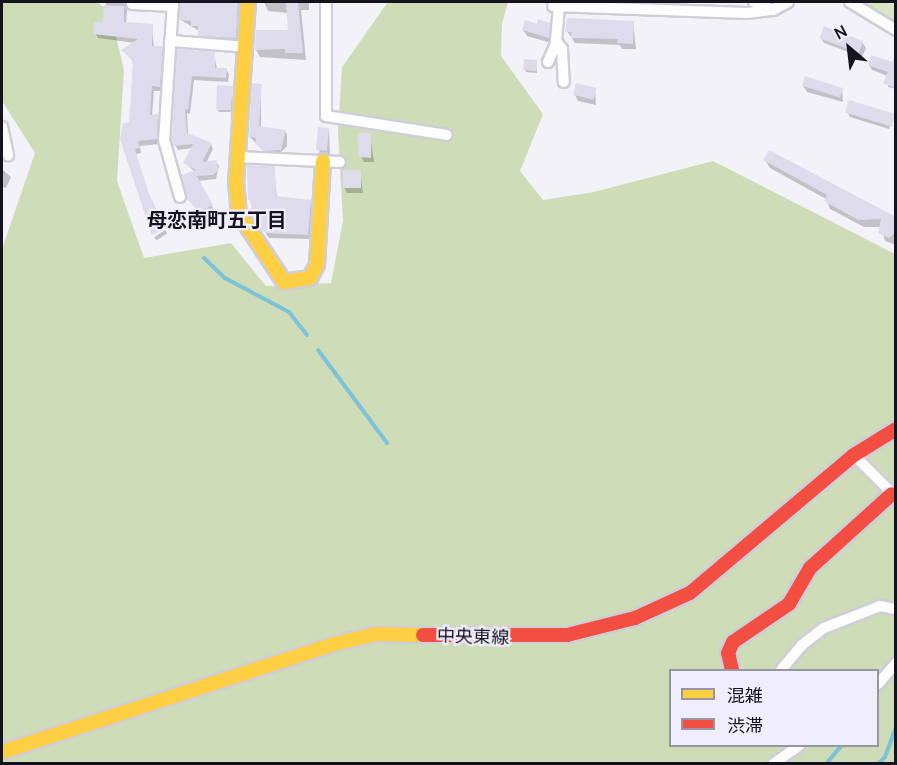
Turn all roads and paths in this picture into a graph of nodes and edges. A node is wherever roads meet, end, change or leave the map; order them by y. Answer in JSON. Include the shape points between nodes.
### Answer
{"nodes":[{"id":1,"x":248,"y":2,"type":"edge"},
{"id":2,"x":326,"y":2,"type":"edge"},
{"id":3,"x":753,"y":2,"type":"edge"},
{"id":4,"x":788,"y":2,"type":"edge"},
{"id":5,"x":850,"y":2,"type":"edge"},
{"id":6,"x":132,"y":4,"type":"dead end"},
{"id":7,"x":173,"y":4,"type":"edge"},
{"id":8,"x":773,"y":10,"type":"junction"},
{"id":9,"x":896,"y":30,"type":"edge"},
{"id":10,"x":170,"y":41,"type":"junction"},
{"id":11,"x":556,"y":42,"type":"junction"},
{"id":12,"x":246,"y":46,"type":"junction"},
{"id":13,"x":548,"y":62,"type":"dead end"},
{"id":14,"x":564,"y":82,"type":"dead end"},
{"id":15,"x":2,"y":127,"type":"edge"},
{"id":16,"x":447,"y":135,"type":"dead end"},
{"id":17,"x":8,"y":155,"type":"dead end"},
{"id":18,"x":238,"y":157,"type":"junction"},
{"id":19,"x":323,"y":162,"type":"junction"},
{"id":20,"x":340,"y":162,"type":"dead end"},
{"id":21,"x":180,"y":197,"type":"dead end"},
{"id":22,"x":896,"y":429,"type":"edge"},
{"id":23,"x":854,"y":455,"type":"junction"},
{"id":24,"x":894,"y":495,"type":"edge"},
{"id":25,"x":896,"y":609,"type":"edge"},
{"id":26,"x":896,"y":663,"type":"edge"},
{"id":27,"x":732,"y":669,"type":"edge"},
{"id":28,"x":783,"y":669,"type":"edge"},
{"id":29,"x":879,"y":683,"type":"edge"},
{"id":30,"x":798,"y":747,"type":"edge"},
{"id":31,"x":2,"y":752,"type":"edge"},
{"id":32,"x":773,"y":764,"type":"edge"}],
"edges":[{"from":1,"to":12,"type":"street"},
{"from":2,"to":16,"type":"street","via":[[326,116]]},
{"from":3,"to":8,"type":"street"},
{"from":4,"to":8,"type":"street"},
{"from":5,"to":9,"type":"street"},
{"from":6,"to":7,"type":"street"},
{"from":7,"to":10,"type":"street"},
{"from":8,"to":11,"type":"street","via":[[747,13],[556,6]]},
{"from":10,"to":12,"type":"street"},
{"from":10,"to":21,"type":"street","via":[[164,140]]},
{"from":11,"to":13,"type":"street"},
{"from":11,"to":14,"type":"street","via":[[562,49]]},
{"from":12,"to":18,"type":"street"},
{"from":15,"to":17,"type":"street"},
{"from":18,"to":19,"type":"street"},
{"from":18,"to":19,"type":"street","via":[[240,214],[275,274],[284,282],[296,283],[310,278],[318,265]]},
{"from":19,"to":20,"type":"street"},
{"from":22,"to":23,"type":"street","name":"中央東線"},
{"from":23,"to":24,"type":"street"},
{"from":23,"to":31,"type":"street","name":"中央東線","via":[[690,593],[635,618],[567,635],[376,634],[334,644]]},
{"from":24,"to":27,"type":"street","via":[[827,550],[810,568],[789,604],[733,642],[728,653]]},
{"from":25,"to":28,"type":"street","via":[[880,606],[824,628],[802,645]]},
{"from":26,"to":29,"type":"street"},
{"from":30,"to":32,"type":"street"}]}
